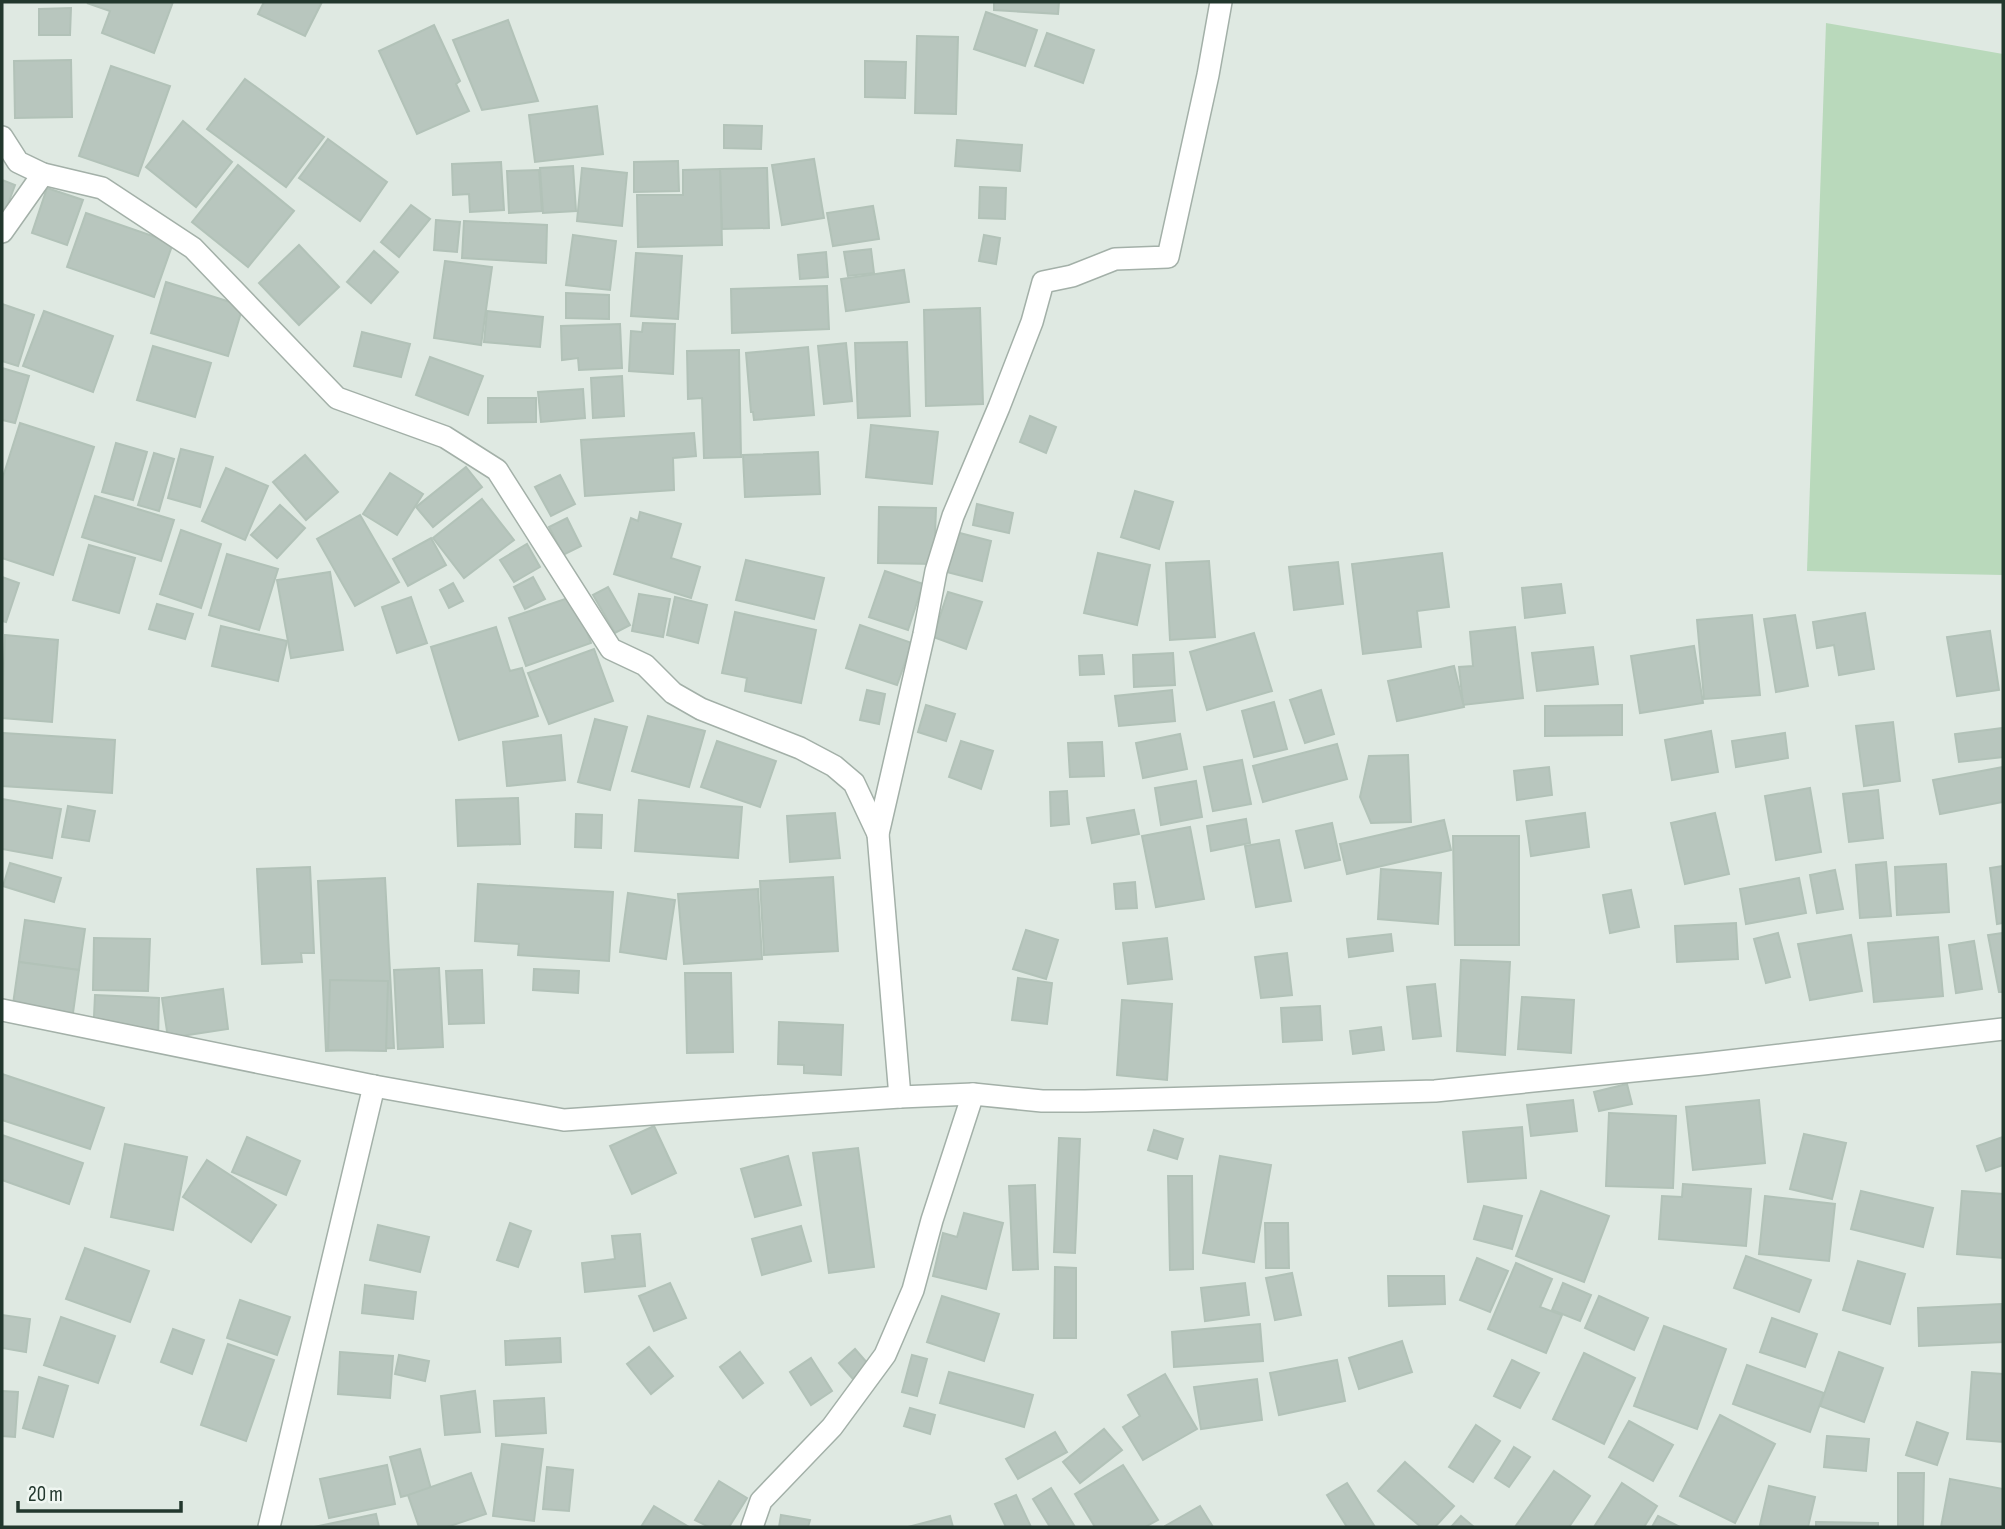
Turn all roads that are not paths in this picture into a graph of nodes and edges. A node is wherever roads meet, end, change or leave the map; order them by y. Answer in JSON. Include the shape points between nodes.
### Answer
{"nodes":[{"id":1,"x":1221,"y":2,"type":"edge"},
{"id":2,"x":2,"y":137,"type":"edge"},
{"id":3,"x":43,"y":174,"type":"junction"},
{"id":4,"x":2,"y":232,"type":"edge"},
{"id":5,"x":878,"y":834,"type":"junction"},
{"id":6,"x":2,"y":1010,"type":"edge"},
{"id":7,"x":2003,"y":1029,"type":"edge"},
{"id":8,"x":374,"y":1086,"type":"junction"},
{"id":9,"x":973,"y":1094,"type":"junction"},
{"id":10,"x":901,"y":1097,"type":"junction"},
{"id":11,"x":269,"y":1527,"type":"edge"},
{"id":12,"x":752,"y":1527,"type":"edge"}],
"edges":[{"from":1,"to":5,"type":"street","via":[[1168,257],[1115,259],[1043,282],[1032,322],[953,516],[936,571]]},
{"from":2,"to":3,"type":"street","via":[[18,162]]},
{"from":3,"to":4,"type":"street"},
{"from":3,"to":5,"type":"street","via":[[102,188],[193,248],[337,398],[445,437],[497,470],[611,649],[645,665],[673,693],[701,709],[834,766],[854,783]]},
{"from":5,"to":10,"type":"street"},
{"from":6,"to":8,"type":"street"},
{"from":7,"to":9,"type":"street","via":[[1435,1091],[1085,1101]]},
{"from":8,"to":10,"type":"street","via":[[564,1120]]},
{"from":8,"to":11,"type":"street"},
{"from":9,"to":10,"type":"street"},
{"from":9,"to":12,"type":"street","via":[[912,1290],[884,1355],[832,1427],[761,1501]]}]}
